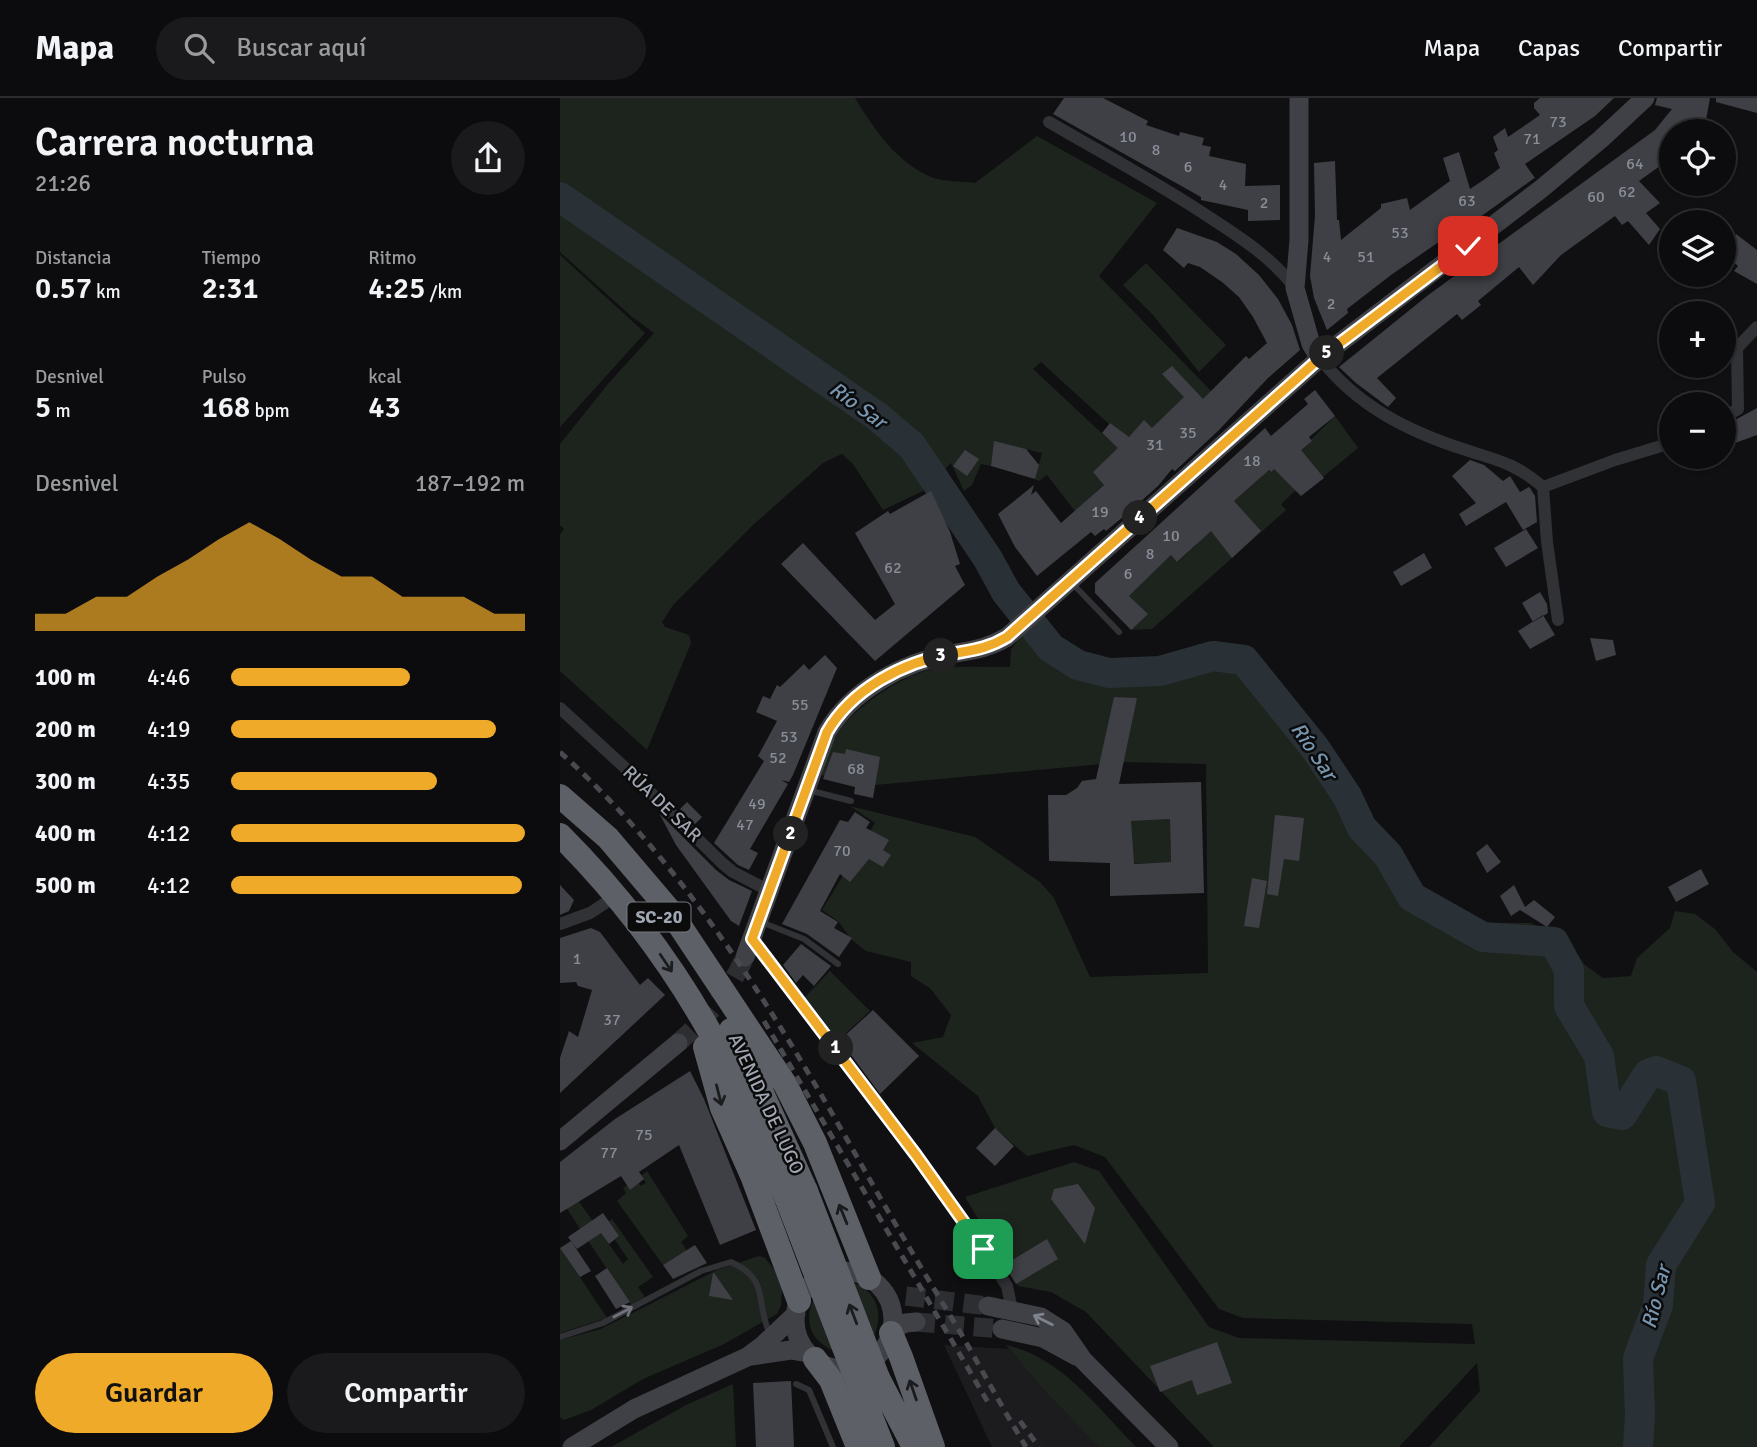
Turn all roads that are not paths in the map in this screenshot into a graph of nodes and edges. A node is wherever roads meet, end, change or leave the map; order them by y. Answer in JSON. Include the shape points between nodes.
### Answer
{"nodes":[{"id":1,"x":1299,"y":98,"type":"edge"},
{"id":2,"x":1645,"y":98,"type":"edge"},
{"id":3,"x":1049,"y":122,"type":"dead end"},
{"id":4,"x":1295,"y":288,"type":"junction"},
{"id":5,"x":1757,"y":327,"type":"edge"},
{"id":6,"x":1320,"y":358,"type":"junction"},
{"id":7,"x":1736,"y":410,"type":"edge"},
{"id":8,"x":1659,"y":447,"type":"edge"},
{"id":9,"x":1543,"y":487,"type":"junction"},
{"id":10,"x":1070,"y":580,"type":"junction"},
{"id":11,"x":1558,"y":620,"type":"dead end"},
{"id":12,"x":1119,"y":632,"type":"dead end"},
{"id":13,"x":560,"y":708,"type":"edge"},
{"id":14,"x":806,"y":789,"type":"junction"},
{"id":15,"x":560,"y":798,"type":"edge"},
{"id":16,"x":851,"y":801,"type":"dead end"},
{"id":17,"x":560,"y":835,"type":"edge"},
{"id":18,"x":771,"y":891,"type":"junction"},
{"id":19,"x":616,"y":896,"type":"junction"},
{"id":20,"x":560,"y":923,"type":"edge"},
{"id":21,"x":752,"y":939,"type":"junction"},
{"id":22,"x":838,"y":964,"type":"dead end"},
{"id":23,"x":694,"y":1006,"type":"junction"},
{"id":24,"x":678,"y":1043,"type":"tunnel mouth"},
{"id":25,"x":560,"y":1141,"type":"edge"},
{"id":26,"x":796,"y":1194,"type":"junction"},
{"id":27,"x":876,"y":1285,"type":"junction"},
{"id":28,"x":906,"y":1296,"type":"tunnel mouth"},
{"id":29,"x":988,"y":1306,"type":"tunnel mouth"},
{"id":30,"x":797,"y":1308,"type":"junction"},
{"id":31,"x":1012,"y":1310,"type":"junction"},
{"id":32,"x":916,"y":1322,"type":"tunnel mouth"},
{"id":33,"x":1002,"y":1329,"type":"tunnel mouth"},
{"id":34,"x":891,"y":1331,"type":"junction"},
{"id":35,"x":560,"y":1336,"type":"edge"},
{"id":36,"x":772,"y":1337,"type":"junction"},
{"id":37,"x":812,"y":1356,"type":"junction"},
{"id":38,"x":747,"y":1357,"type":"junction"},
{"id":39,"x":1083,"y":1360,"type":"junction"},
{"id":40,"x":869,"y":1383,"type":"junction"},
{"id":41,"x":796,"y":1384,"type":"dead end"},
{"id":42,"x":580,"y":1445,"type":"edge"},
{"id":43,"x":833,"y":1447,"type":"edge"},
{"id":44,"x":858,"y":1447,"type":"edge"},
{"id":45,"x":883,"y":1447,"type":"edge"},
{"id":46,"x":905,"y":1447,"type":"edge"},
{"id":47,"x":914,"y":1447,"type":"edge"},
{"id":48,"x":933,"y":1447,"type":"edge"},
{"id":49,"x":1169,"y":1447,"type":"edge"}],
"edges":[{"from":1,"to":4,"type":"street"},
{"from":2,"to":6,"type":"street","via":[[1541,189]]},
{"from":3,"to":4,"type":"street","via":[[1178,196],[1247,242]]},
{"from":4,"to":6,"type":"street","via":[[1311,344]]},
{"from":5,"to":7,"type":"street","via":[[1737,348]]},
{"from":6,"to":9,"type":"street","via":[[1360,399],[1400,425],[1516,466]]},
{"from":6,"to":10,"type":"street"},
{"from":8,"to":9,"type":"street"},
{"from":9,"to":11,"type":"street"},
{"from":10,"to":12,"type":"lane"},
{"from":10,"to":14,"type":"street","via":[[1007,637],[976,651],[923,660],[874,684],[834,719]]},
{"from":13,"to":18,"type":"street","name":"RÚA DE SAR","via":[[722,863]]},
{"from":14,"to":16,"type":"lane"},
{"from":14,"to":18,"type":"street"},
{"from":15,"to":26,"type":"highway","name":"AVENIDA DE LUGO","number":"SC-20","via":[[672,933],[741,1046]]},
{"from":27,"to":15,"type":"highway","one_way":true,"via":[[785,1084],[670,911],[608,838]]},
{"from":17,"to":19,"type":"highway","name":"AVENIDA DE LUGO","number":"SC-20"},
{"from":18,"to":21,"type":"street"},
{"from":19,"to":20,"type":"street","via":[[590,913]]},
{"from":19,"to":23,"type":"highway","name":"AVENIDA DE LUGO","number":"SC-20","one_way":true},
{"from":21,"to":22,"type":"lane","via":[[804,939]]},
{"from":21,"to":31,"type":"street","via":[[961,1217],[1007,1286]]},
{"from":23,"to":26,"type":"highway","name":"AVENIDA DE LUGO","number":"SC-20"},
{"from":23,"to":30,"type":"highway","one_way":true,"via":[[722,1108],[753,1178]]},
{"from":24,"to":25,"type":"street"},
{"from":26,"to":40,"type":"highway","name":"AVENIDA DE LUGO","number":"SC-20","bridge":true},
{"from":27,"to":28,"type":"street"},
{"from":27,"to":30,"type":"street","via":[[853,1272],[829,1273],[813,1282]]},
{"from":27,"to":34,"type":"street","via":[[892,1316]]},
{"from":29,"to":31,"type":"street"},
{"from":30,"to":36,"type":"street"},
{"from":30,"to":37,"type":"street","via":[[797,1331]]},
{"from":39,"to":31,"type":"street","one_way":true,"via":[[1063,1331],[1041,1317]]},
{"from":32,"to":34,"type":"street"},
{"from":33,"to":39,"type":"street","via":[[1043,1339]]},
{"from":34,"to":37,"type":"street","via":[[884,1347],[860,1366],[837,1368]]},
{"from":48,"to":34,"type":"highway","one_way":true},
{"from":35,"to":36,"type":"lane","one_way":true,"via":[[603,1323],[701,1271],[731,1262],[747,1269],[759,1286]]},
{"from":36,"to":38,"type":"street"},
{"from":37,"to":38,"type":"street","via":[[791,1350]]},
{"from":37,"to":44,"type":"highway","via":[[831,1380]]},
{"from":38,"to":42,"type":"street","via":[[634,1409]]},
{"from":39,"to":49,"type":"street"},
{"from":40,"to":45,"type":"highway","name":"AVENIDA DE LUGO","number":"SC-20"},
{"from":40,"to":46,"type":"highway","name":"AVENIDA DE LUGO","number":"SC-20"},
{"from":40,"to":47,"type":"highway"},
{"from":41,"to":43,"type":"lane","via":[[809,1390]]}]}
